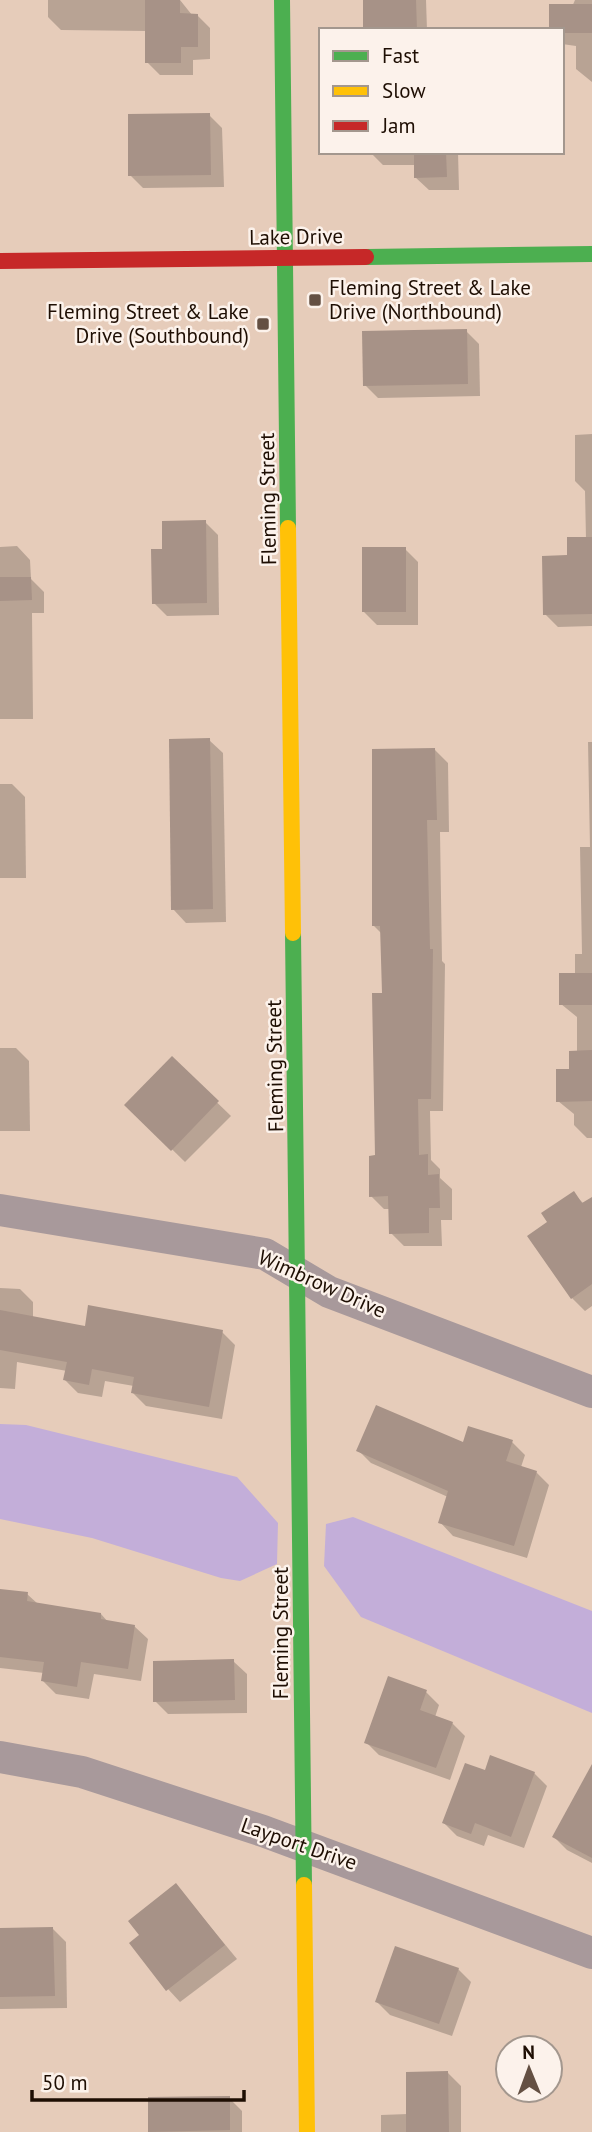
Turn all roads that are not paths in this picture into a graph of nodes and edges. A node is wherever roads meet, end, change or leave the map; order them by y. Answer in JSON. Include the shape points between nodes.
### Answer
{"nodes":[{"id":1,"x":282,"y":0,"type":"edge"},
{"id":2,"x":592,"y":254,"type":"edge"},
{"id":3,"x":286,"y":258,"type":"junction"},
{"id":4,"x":0,"y":261,"type":"edge"},
{"id":5,"x":0,"y":1209,"type":"edge"},
{"id":6,"x":298,"y":1274,"type":"junction"},
{"id":7,"x":592,"y":1392,"type":"edge"},
{"id":8,"x":0,"y":1757,"type":"edge"},
{"id":9,"x":303,"y":1845,"type":"junction"},
{"id":10,"x":592,"y":1953,"type":"edge"},
{"id":11,"x":307,"y":2132,"type":"edge"}],
"edges":[{"from":1,"to":3,"type":"street","name":"Fleming Street"},
{"from":2,"to":3,"type":"street","name":"Lake Drive"},
{"from":3,"to":4,"type":"street","name":"Lake Drive"},
{"from":3,"to":6,"type":"street","name":"Fleming Street"},
{"from":5,"to":6,"type":"street","name":"Wimbrow Drive","via":[[265,1254]]},
{"from":6,"to":7,"type":"street","name":"Wimbrow Drive","via":[[329,1292]]},
{"from":6,"to":9,"type":"street","name":"Fleming Street"},
{"from":8,"to":9,"type":"street","name":"Layport Drive","via":[[82,1772]]},
{"from":9,"to":10,"type":"street","name":"Layport Drive"},
{"from":9,"to":11,"type":"street","name":"Fleming Street"}]}
